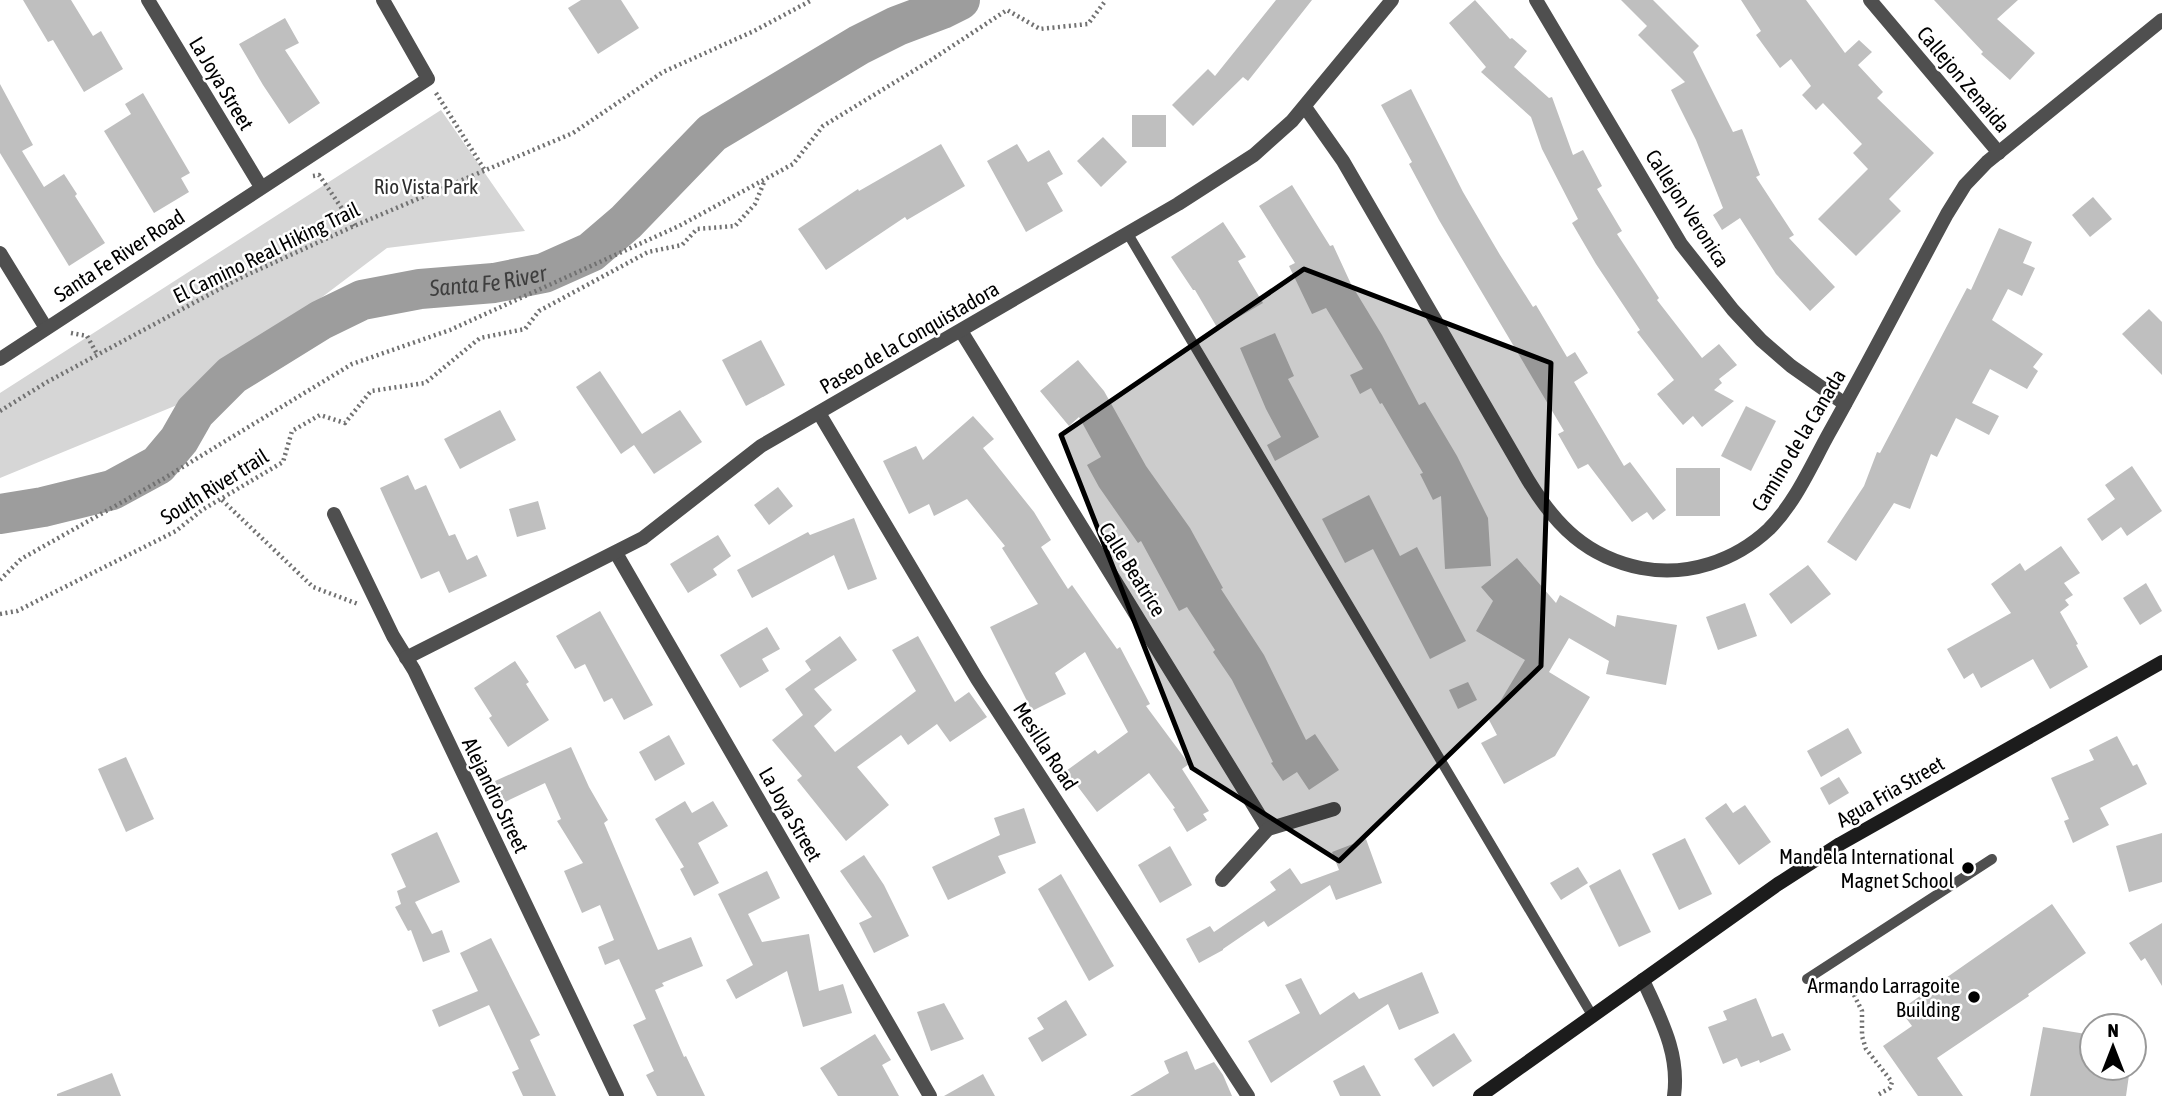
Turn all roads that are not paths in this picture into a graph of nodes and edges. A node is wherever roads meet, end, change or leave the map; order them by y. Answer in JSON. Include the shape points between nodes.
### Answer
{"nodes":[{"id":1,"x":148,"y":0,"type":"edge"},
{"id":2,"x":383,"y":0,"type":"edge"},
{"id":3,"x":1392,"y":0,"type":"edge"},
{"id":4,"x":1536,"y":0,"type":"edge"},
{"id":5,"x":1870,"y":0,"type":"edge"},
{"id":6,"x":2162,"y":20,"type":"edge"},
{"id":7,"x":1305,"y":107,"type":"junction"},
{"id":8,"x":1998,"y":153,"type":"junction"},
{"id":9,"x":261,"y":187,"type":"junction"},
{"id":10,"x":1128,"y":234,"type":"junction"},
{"id":11,"x":0,"y":253,"type":"edge"},
{"id":12,"x":46,"y":328,"type":"junction"},
{"id":13,"x":961,"y":331,"type":"junction"},
{"id":14,"x":0,"y":359,"type":"edge"},
{"id":15,"x":1846,"y":404,"type":"junction"},
{"id":16,"x":820,"y":412,"type":"junction"},
{"id":17,"x":334,"y":514,"type":"dead end"},
{"id":18,"x":616,"y":553,"type":"junction"},
{"id":19,"x":406,"y":658,"type":"junction"},
{"id":20,"x":2162,"y":662,"type":"edge"},
{"id":21,"x":1334,"y":809,"type":"dead end"},
{"id":22,"x":1268,"y":830,"type":"junction"},
{"id":23,"x":1993,"y":859,"type":"dead end"},
{"id":24,"x":1222,"y":880,"type":"dead end"},
{"id":25,"x":1807,"y":979,"type":"dead end"},
{"id":26,"x":1643,"y":980,"type":"junction"},
{"id":27,"x":1592,"y":1015,"type":"junction"},
{"id":28,"x":617,"y":1096,"type":"edge"},
{"id":29,"x":930,"y":1096,"type":"edge"},
{"id":30,"x":1248,"y":1096,"type":"edge"},
{"id":31,"x":1480,"y":1096,"type":"edge"},
{"id":32,"x":1674,"y":1096,"type":"edge"}],
"edges":[{"from":1,"to":9,"type":"street","name":"La Joya Street"},
{"from":2,"to":9,"type":"street","name":"Santa Fe River Road","via":[[428,79]]},
{"from":3,"to":7,"type":"street","name":"Paseo de la Conquistadora"},
{"from":4,"to":15,"type":"street","name":"Callejon Veronica","via":[[1681,244],[1761,340]]},
{"from":5,"to":8,"type":"street","name":"Callejon Zenaida"},
{"from":6,"to":8,"type":"street","name":"Camino de la Canada"},
{"from":7,"to":10,"type":"street","name":"Paseo de la Conquistadora","via":[[1254,155]]},
{"from":7,"to":15,"type":"street","name":"Camino de la Canada","via":[[1343,161],[1540,500],[1568,534],[1585,546],[1627,565],[1670,571],[1732,555],[1760,536],[1783,512]]},
{"from":8,"to":15,"type":"street","name":"Camino de la Canada","via":[[1956,198]]},
{"from":9,"to":12,"type":"street","name":"Santa Fe River Road"},
{"from":10,"to":13,"type":"street","name":"Paseo de la Conquistadora"},
{"from":10,"to":27,"type":"lane"},
{"from":11,"to":12,"type":"street"},
{"from":12,"to":14,"type":"street","name":"Santa Fe River Road"},
{"from":13,"to":16,"type":"street","name":"Paseo de la Conquistadora"},
{"from":13,"to":22,"type":"street","name":"Calle Beatrice"},
{"from":16,"to":18,"type":"street","name":"Paseo de la Conquistadora","via":[[761,446],[650,534]]},
{"from":16,"to":30,"type":"street","name":"Mesilla Road","via":[[977,679]]},
{"from":17,"to":19,"type":"street","name":"Alejandro Street"},
{"from":18,"to":19,"type":"street","name":"Paseo de la Conquistadora"},
{"from":18,"to":29,"type":"street","name":"La Joya Street"},
{"from":19,"to":28,"type":"street","name":"Alejandro Street"},
{"from":20,"to":26,"type":"street","name":"Agua Fria Street","via":[[1840,844]]},
{"from":21,"to":22,"type":"street"},
{"from":22,"to":24,"type":"street"},
{"from":23,"to":25,"type":"lane"},
{"from":26,"to":27,"type":"street","name":"Agua Fria Street"},
{"from":26,"to":32,"type":"street","via":[[1672,1047]]},
{"from":27,"to":31,"type":"street","name":"Agua Fria Street"}]}
